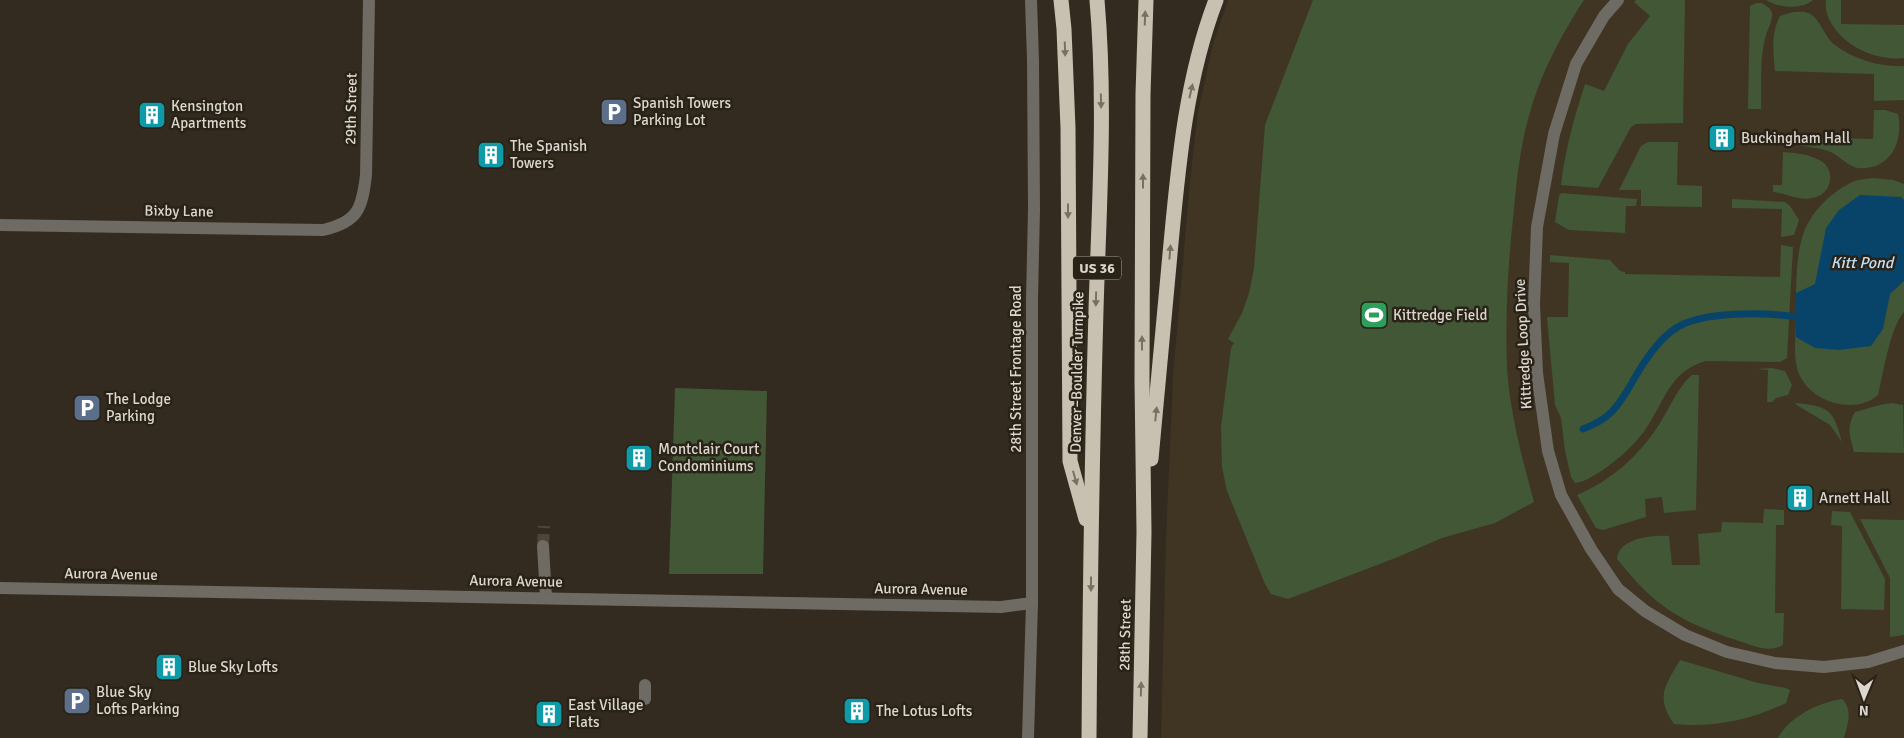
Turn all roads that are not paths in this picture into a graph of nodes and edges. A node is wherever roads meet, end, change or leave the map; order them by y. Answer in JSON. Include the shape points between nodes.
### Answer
{"nodes":[{"id":1,"x":370,"y":0,"type":"edge"},
{"id":2,"x":1031,"y":0,"type":"edge"},
{"id":3,"x":1061,"y":0,"type":"edge"},
{"id":4,"x":1097,"y":0,"type":"edge"},
{"id":5,"x":1146,"y":0,"type":"edge"},
{"id":6,"x":1216,"y":0,"type":"edge"},
{"id":7,"x":1618,"y":0,"type":"edge"},
{"id":8,"x":354,"y":216,"type":"joint"},
{"id":9,"x":0,"y":225,"type":"edge"},
{"id":10,"x":1144,"y":532,"type":"junction"},
{"id":11,"x":1091,"y":536,"type":"junction"},
{"id":12,"x":544,"y":546,"type":"tunnel mouth"},
{"id":13,"x":0,"y":588,"type":"edge"},
{"id":14,"x":546,"y":597,"type":"junction"},
{"id":15,"x":1032,"y":603,"type":"junction"},
{"id":16,"x":1904,"y":651,"type":"edge"},
{"id":17,"x":645,"y":685,"type":"dead end"},
{"id":18,"x":645,"y":699,"type":"dead end"},
{"id":19,"x":1028,"y":738,"type":"edge"},
{"id":20,"x":1089,"y":738,"type":"edge"},
{"id":21,"x":1140,"y":738,"type":"edge"}],
"edges":[{"from":1,"to":8,"type":"street","name":"29th Street","via":[[366,175],[363,197]]},
{"from":2,"to":15,"type":"street","name":"28th Street Frontage Road","via":[[1034,209]]},
{"from":3,"to":11,"type":"highway","one_way":true,"via":[[1068,128],[1070,461]]},
{"from":4,"to":11,"type":"highway","name":"Denver–Boulder Turnpike","number":"US 36","one_way":true,"via":[[1101,118]]},
{"from":10,"to":5,"type":"highway","number":"US 36","one_way":true,"via":[[1143,94]]},
{"from":10,"to":6,"type":"highway","one_way":true,"via":[[1177,175],[1186,110]]},
{"from":7,"to":16,"type":"street","name":"Kittredge Loop Drive","via":[[1604,16],[1576,64],[1554,134],[1537,227],[1534,305],[1537,373],[1548,451],[1561,496],[1590,549],[1618,589],[1685,636],[1727,652],[1775,663],[1824,667],[1868,662]]},
{"from":8,"to":9,"type":"street","name":"Bixby Lane","via":[[340,226],[323,230]]},
{"from":21,"to":10,"type":"highway","name":"28th Street","number":"US 36","one_way":true},
{"from":11,"to":20,"type":"highway","number":"US 36","one_way":true},
{"from":12,"to":14,"type":"street"},
{"from":13,"to":14,"type":"street","name":"Aurora Avenue"},
{"from":14,"to":15,"type":"street","name":"Aurora Avenue","via":[[1001,607]]},
{"from":15,"to":19,"type":"street","name":"28th Street Frontage Road"},
{"from":17,"to":18,"type":"street"}]}
